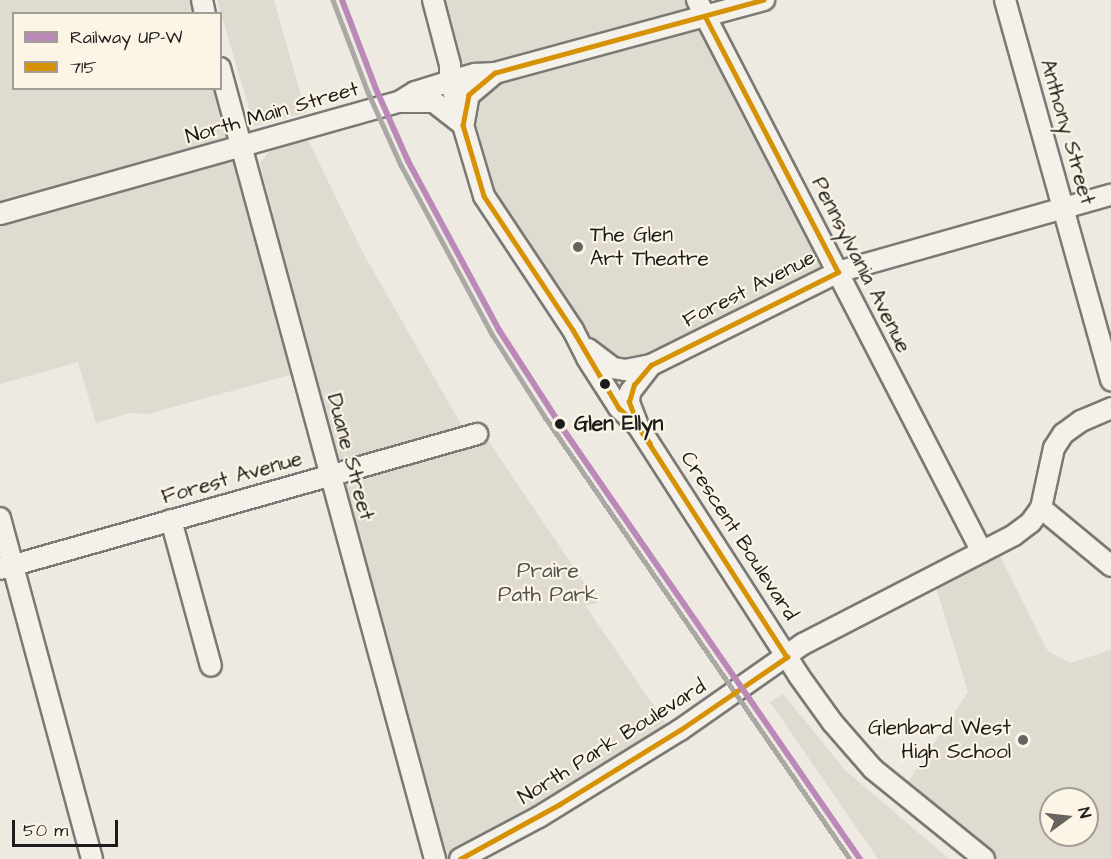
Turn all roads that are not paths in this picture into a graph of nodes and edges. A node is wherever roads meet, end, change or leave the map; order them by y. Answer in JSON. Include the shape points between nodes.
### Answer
{"nodes":[{"id":1,"x":433,"y":0,"type":"edge"},
{"id":2,"x":764,"y":0,"type":"edge"},
{"id":3,"x":1005,"y":0,"type":"edge"},
{"id":4,"x":701,"y":8,"type":"edge"},
{"id":5,"x":495,"y":73,"type":"junction"},
{"id":6,"x":222,"y":75,"type":"edge"},
{"id":7,"x":450,"y":81,"type":"junction"},
{"id":8,"x":399,"y":102,"type":"junction"},
{"id":9,"x":463,"y":125,"type":"junction"},
{"id":10,"x":242,"y":146,"type":"junction"},
{"id":11,"x":1111,"y":195,"type":"edge"},
{"id":12,"x":1063,"y":208,"type":"junction"},
{"id":13,"x":0,"y":214,"type":"edge"},
{"id":14,"x":838,"y":272,"type":"junction"},
{"id":15,"x":573,"y":330,"type":"junction"},
{"id":16,"x":651,"y":365,"type":"junction"},
{"id":17,"x":1111,"y":380,"type":"edge"},
{"id":18,"x":1111,"y":408,"type":"edge"},
{"id":19,"x":638,"y":426,"type":"junction"},
{"id":20,"x":477,"y":434,"type":"dead end"},
{"id":21,"x":330,"y":474,"type":"junction"},
{"id":22,"x":1041,"y":508,"type":"junction"},
{"id":23,"x":0,"y":518,"type":"edge"},
{"id":24,"x":171,"y":520,"type":"junction"},
{"id":25,"x":982,"y":552,"type":"junction"},
{"id":26,"x":1111,"y":566,"type":"edge"},
{"id":27,"x":6,"y":567,"type":"edge"},
{"id":28,"x":787,"y":657,"type":"junction"},
{"id":29,"x":211,"y":666,"type":"dead end"},
{"id":30,"x":92,"y":859,"type":"edge"},
{"id":31,"x":435,"y":859,"type":"edge"},
{"id":32,"x":460,"y":859,"type":"edge"},
{"id":33,"x":984,"y":859,"type":"edge"}],
"edges":[{"from":1,"to":7,"type":"street","name":"Crescent Boulevard","via":[[450,65]]},
{"from":2,"to":4,"type":"street","name":"North Main Street"},
{"from":3,"to":12,"type":"street","name":"Anthony Street"},
{"from":4,"to":5,"type":"street","name":"North Main Street"},
{"from":4,"to":14,"type":"street","name":"Pennsylvania Avenue"},
{"from":5,"to":7,"type":"street","name":"North Main Street"},
{"from":5,"to":9,"type":"street","via":[[469,95]]},
{"from":6,"to":10,"type":"street","name":"Duane Street"},
{"from":7,"to":8,"type":"street","name":"North Main Street","via":[[415,92]]},
{"from":7,"to":9,"type":"street","name":"Crescent Boulevard"},
{"from":8,"to":9,"type":"street","via":[[434,102]]},
{"from":8,"to":10,"type":"street","name":"North Main Street"},
{"from":9,"to":15,"type":"street","name":"Crescent Boulevard","via":[[484,196]]},
{"from":10,"to":13,"type":"street","name":"North Main Street"},
{"from":10,"to":21,"type":"street","name":"Duane Street"},
{"from":11,"to":12,"type":"street","name":"Forest Avenue"},
{"from":12,"to":14,"type":"street","name":"Forest Avenue"},
{"from":12,"to":17,"type":"street","name":"Anthony Street"},
{"from":14,"to":16,"type":"street","name":"Forest Avenue"},
{"from":14,"to":25,"type":"street","name":"Pennsylvania Avenue"},
{"from":15,"to":16,"type":"street","via":[[613,368]]},
{"from":15,"to":19,"type":"street","name":"Crescent Boulevard","via":[[619,408]]},
{"from":16,"to":19,"type":"street","name":"Forest Avenue","via":[[630,392],[629,402]]},
{"from":18,"to":22,"type":"street","via":[[1080,421],[1063,434],[1054,448]]},
{"from":19,"to":28,"type":"street","name":"Crescent Boulevard"},
{"from":20,"to":21,"type":"street","name":"Forest Avenue"},
{"from":21,"to":24,"type":"street","name":"Forest Avenue"},
{"from":21,"to":31,"type":"street","name":"Duane Street"},
{"from":22,"to":25,"type":"street","name":"North Park Boulevard","via":[[1032,522]]},
{"from":22,"to":26,"type":"street"},
{"from":23,"to":27,"type":"street"},
{"from":24,"to":27,"type":"street","name":"Forest Avenue"},
{"from":24,"to":29,"type":"street"},
{"from":25,"to":28,"type":"street","name":"North Park Boulevard","via":[[803,644]]},
{"from":27,"to":30,"type":"street"},
{"from":28,"to":32,"type":"street","name":"North Park Boulevard","via":[[680,730],[540,816]]},
{"from":28,"to":33,"type":"street","name":"Crescent Boulevard","via":[[866,761]]}]}
